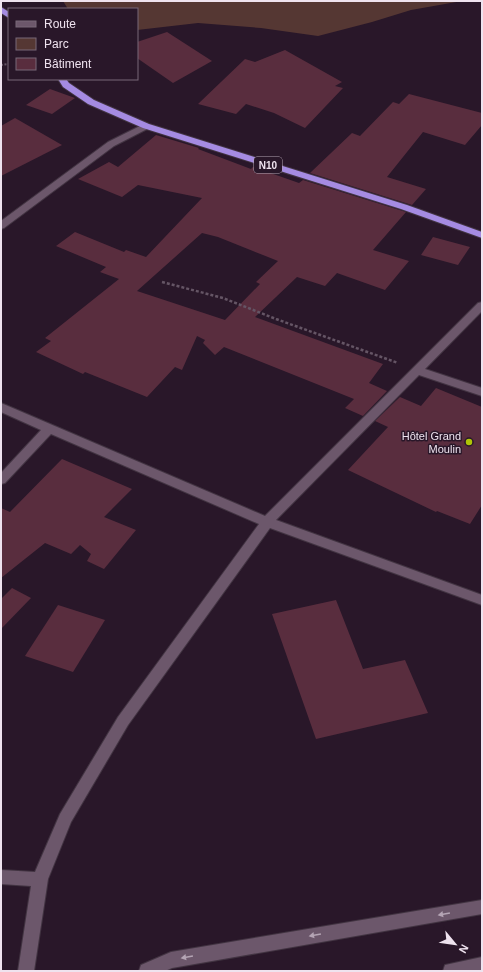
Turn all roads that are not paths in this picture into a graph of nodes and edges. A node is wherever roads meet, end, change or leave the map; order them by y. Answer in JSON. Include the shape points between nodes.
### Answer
{"nodes":[{"id":1,"x":63,"y":80,"type":"edge"},
{"id":2,"x":146,"y":126,"type":"junction"},
{"id":3,"x":1,"y":226,"type":"edge"},
{"id":4,"x":482,"y":235,"type":"edge"},
{"id":5,"x":482,"y":305,"type":"edge"},
{"id":6,"x":417,"y":370,"type":"junction"},
{"id":7,"x":482,"y":392,"type":"edge"},
{"id":8,"x":1,"y":407,"type":"edge"},
{"id":9,"x":49,"y":430,"type":"junction"},
{"id":10,"x":1,"y":480,"type":"edge"},
{"id":11,"x":267,"y":522,"type":"junction"},
{"id":12,"x":482,"y":600,"type":"edge"},
{"id":13,"x":1,"y":877,"type":"edge"},
{"id":14,"x":40,"y":879,"type":"junction"},
{"id":15,"x":482,"y":907,"type":"edge"},
{"id":16,"x":482,"y":965,"type":"edge"},
{"id":17,"x":26,"y":971,"type":"edge"},
{"id":18,"x":147,"y":971,"type":"edge"},
{"id":19,"x":451,"y":971,"type":"edge"}],
"edges":[{"from":1,"to":2,"type":"highway","number":"N10","via":[[91,102]]},
{"from":2,"to":3,"type":"street","via":[[111,144]]},
{"from":2,"to":4,"type":"highway","number":"N10","via":[[404,207]]},
{"from":5,"to":6,"type":"street"},
{"from":6,"to":7,"type":"street"},
{"from":6,"to":11,"type":"street"},
{"from":8,"to":9,"type":"street"},
{"from":9,"to":10,"type":"street"},
{"from":9,"to":11,"type":"street"},
{"from":11,"to":12,"type":"street"},
{"from":11,"to":14,"type":"street","via":[[123,721],[66,819]]},
{"from":13,"to":14,"type":"street"},
{"from":14,"to":17,"type":"street"},
{"from":15,"to":18,"type":"street","one_way":true,"via":[[171,960]]},
{"from":16,"to":19,"type":"street"}]}
